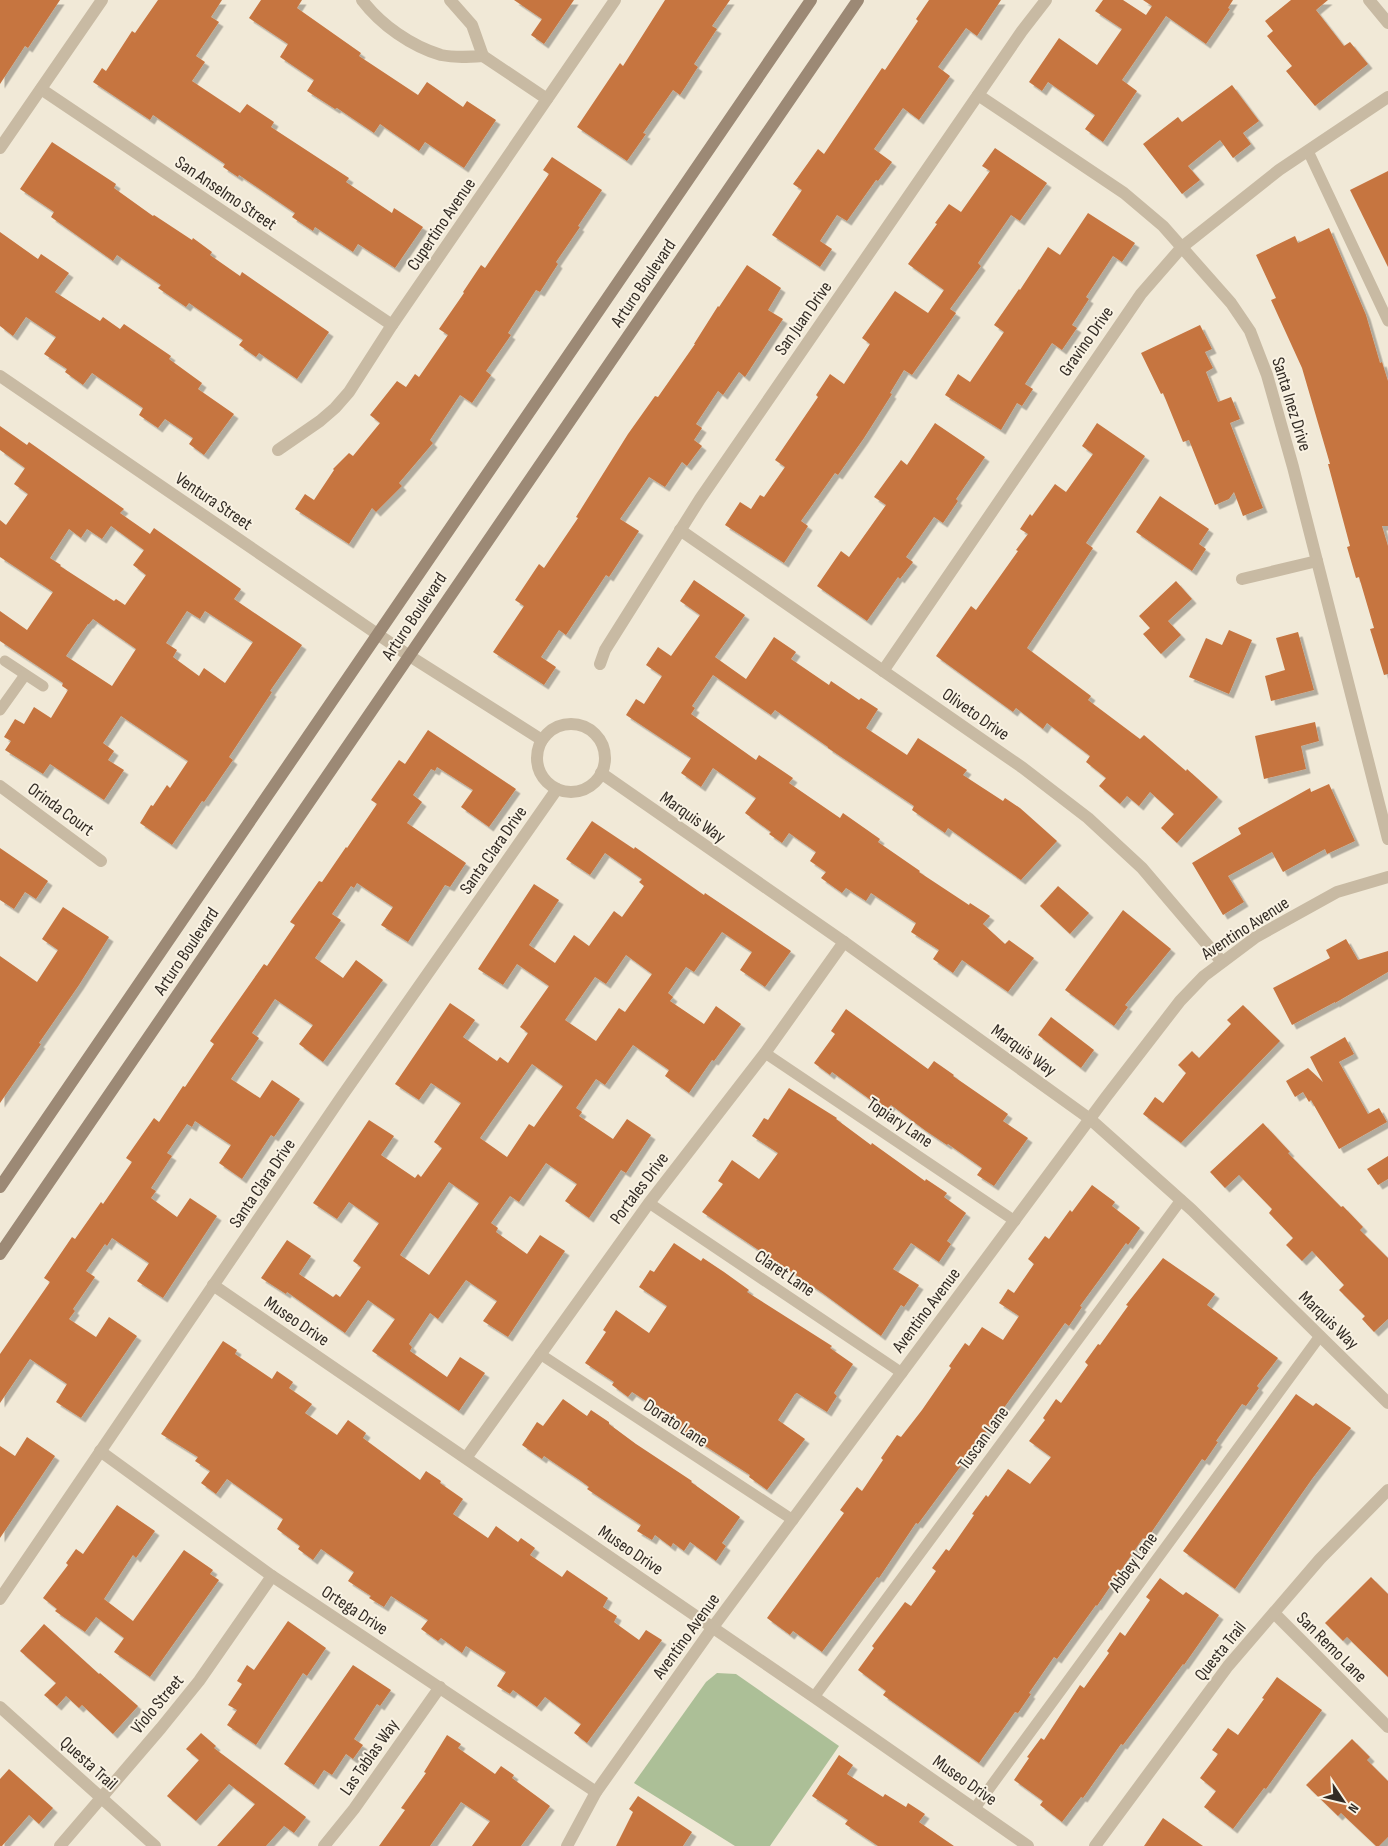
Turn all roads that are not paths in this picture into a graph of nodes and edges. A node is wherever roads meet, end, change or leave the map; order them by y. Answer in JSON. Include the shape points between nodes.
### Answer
{"nodes":[{"id":1,"x":102,"y":0,"type":"edge"},
{"id":2,"x":362,"y":0,"type":"edge"},
{"id":3,"x":450,"y":0,"type":"edge"},
{"id":4,"x":615,"y":0,"type":"edge"},
{"id":5,"x":811,"y":0,"type":"edge"},
{"id":6,"x":858,"y":0,"type":"edge"},
{"id":7,"x":1046,"y":0,"type":"edge"},
{"id":8,"x":1369,"y":0,"type":"edge"},
{"id":9,"x":1388,"y":23,"type":"edge"},
{"id":10,"x":484,"y":56,"type":"junction"},
{"id":11,"x":40,"y":89,"type":"junction"},
{"id":12,"x":978,"y":95,"type":"junction"},
{"id":13,"x":1388,"y":97,"type":"edge"},
{"id":14,"x":547,"y":99,"type":"junction"},
{"id":15,"x":0,"y":148,"type":"edge"},
{"id":16,"x":1308,"y":150,"type":"junction"},
{"id":17,"x":1182,"y":248,"type":"junction"},
{"id":18,"x":1388,"y":322,"type":"edge"},
{"id":19,"x":392,"y":325,"type":"junction"},
{"id":20,"x":0,"y":376,"type":"edge"},
{"id":21,"x":278,"y":450,"type":"dead end"},
{"id":22,"x":680,"y":530,"type":"junction"},
{"id":23,"x":1317,"y":561,"type":"junction"},
{"id":24,"x":1242,"y":579,"type":"dead end"},
{"id":25,"x":379,"y":634,"type":"junction"},
{"id":26,"x":408,"y":655,"type":"junction"},
{"id":27,"x":5,"y":661,"type":"dead end"},
{"id":28,"x":600,"y":664,"type":"dead end"},
{"id":29,"x":883,"y":671,"type":"junction"},
{"id":30,"x":25,"y":675,"type":"junction"},
{"id":31,"x":42,"y":686,"type":"dead end"},
{"id":32,"x":0,"y":710,"type":"edge"},
{"id":33,"x":542,"y":740,"type":"junction"},
{"id":34,"x":601,"y":773,"type":"junction"},
{"id":35,"x":0,"y":786,"type":"edge"},
{"id":36,"x":557,"y":789,"type":"junction"},
{"id":37,"x":1388,"y":839,"type":"edge"},
{"id":38,"x":101,"y":861,"type":"dead end"},
{"id":39,"x":1388,"y":877,"type":"edge"},
{"id":40,"x":844,"y":942,"type":"junction"},
{"id":41,"x":1222,"y":962,"type":"junction"},
{"id":42,"x":765,"y":1053,"type":"junction"},
{"id":43,"x":1090,"y":1119,"type":"junction"},
{"id":44,"x":0,"y":1187,"type":"edge"},
{"id":45,"x":1181,"y":1200,"type":"junction"},
{"id":46,"x":649,"y":1203,"type":"junction"},
{"id":47,"x":1015,"y":1221,"type":"junction"},
{"id":48,"x":0,"y":1254,"type":"edge"},
{"id":49,"x":213,"y":1285,"type":"junction"},
{"id":50,"x":1320,"y":1336,"type":"junction"},
{"id":51,"x":540,"y":1354,"type":"junction"},
{"id":52,"x":902,"y":1373,"type":"junction"},
{"id":53,"x":1388,"y":1403,"type":"edge"},
{"id":54,"x":100,"y":1451,"type":"junction"},
{"id":55,"x":466,"y":1458,"type":"junction"},
{"id":56,"x":1388,"y":1490,"type":"edge"},
{"id":57,"x":793,"y":1520,"type":"junction"},
{"id":58,"x":272,"y":1576,"type":"junction"},
{"id":59,"x":0,"y":1599,"type":"edge"},
{"id":60,"x":1274,"y":1614,"type":"junction"},
{"id":61,"x":713,"y":1627,"type":"junction"},
{"id":62,"x":440,"y":1687,"type":"junction"},
{"id":63,"x":814,"y":1697,"type":"junction"},
{"id":64,"x":0,"y":1707,"type":"edge"},
{"id":65,"x":1388,"y":1727,"type":"edge"},
{"id":66,"x":596,"y":1792,"type":"junction"},
{"id":67,"x":102,"y":1798,"type":"junction"},
{"id":68,"x":974,"y":1808,"type":"junction"},
{"id":69,"x":60,"y":1846,"type":"edge"},
{"id":70,"x":155,"y":1846,"type":"edge"},
{"id":71,"x":324,"y":1846,"type":"edge"},
{"id":72,"x":567,"y":1846,"type":"edge"},
{"id":73,"x":1028,"y":1846,"type":"edge"},
{"id":74,"x":1095,"y":1846,"type":"edge"}],
"edges":[{"from":1,"to":11,"type":"street"},
{"from":2,"to":10,"type":"street","via":[[382,22],[408,40],[440,54],[459,58]]},
{"from":3,"to":10,"type":"street","via":[[472,25]]},
{"from":4,"to":14,"type":"street","name":"Cupertino Avenue"},
{"from":5,"to":25,"type":"street","name":"Arturo Boulevard"},
{"from":6,"to":26,"type":"street","name":"Arturo Boulevard"},
{"from":7,"to":12,"type":"street","name":"San Juan Drive"},
{"from":8,"to":9,"type":"street"},
{"from":10,"to":14,"type":"street"},
{"from":11,"to":15,"type":"street"},
{"from":11,"to":19,"type":"street","name":"San Anselmo Street"},
{"from":12,"to":17,"type":"street","name":"Santa Inez Drive","via":[[1124,193],[1163,226]]},
{"from":12,"to":22,"type":"street","name":"San Juan Drive"},
{"from":13,"to":16,"type":"street","name":"Gravino Drive"},
{"from":14,"to":19,"type":"street","name":"Cupertino Avenue"},
{"from":16,"to":17,"type":"street","name":"Gravino Drive"},
{"from":16,"to":18,"type":"lane"},
{"from":17,"to":23,"type":"street","name":"Santa Inez Drive","via":[[1231,303],[1250,331],[1293,467]]},
{"from":17,"to":29,"type":"street","name":"Gravino Drive","via":[[1113,332]]},
{"from":19,"to":21,"type":"street","name":"Cupertino Avenue","via":[[335,408]]},
{"from":20,"to":25,"type":"street","name":"Ventura Street"},
{"from":22,"to":28,"type":"street","name":"San Juan Drive","via":[[605,650]]},
{"from":22,"to":29,"type":"street","name":"Oliveto Drive"},
{"from":23,"to":24,"type":"street"},
{"from":23,"to":37,"type":"street","name":"Santa Inez Drive"},
{"from":25,"to":26,"type":"street","name":"Ventura Street"},
{"from":25,"to":44,"type":"street","name":"Arturo Boulevard"},
{"from":26,"to":33,"type":"street"},
{"from":26,"to":48,"type":"street","name":"Arturo Boulevard"},
{"from":27,"to":30,"type":"lane"},
{"from":29,"to":41,"type":"street","name":"Oliveto Drive","via":[[1023,768],[1088,818],[1142,868]]},
{"from":30,"to":31,"type":"lane"},
{"from":30,"to":32,"type":"lane"},
{"from":33,"to":34,"type":"street","via":[[552,729],[566,724],[587,728],[602,744],[605,759]]},
{"from":33,"to":36,"type":"street","via":[[537,751],[540,774]]},
{"from":34,"to":36,"type":"street","via":[[582,790],[565,792]]},
{"from":34,"to":40,"type":"street","name":"Marquis Way"},
{"from":35,"to":38,"type":"street","name":"Orinda Court"},
{"from":36,"to":49,"type":"street","name":"Santa Clara Drive"},
{"from":39,"to":41,"type":"street","name":"Aventino Avenue","via":[[1337,892],[1256,937]]},
{"from":40,"to":42,"type":"street","name":"Portales Drive"},
{"from":40,"to":43,"type":"street","name":"Marquis Way"},
{"from":41,"to":43,"type":"street","name":"Aventino Avenue","via":[[1180,1001]]},
{"from":42,"to":46,"type":"street","name":"Portales Drive"},
{"from":42,"to":47,"type":"lane","name":"Topiary Lane"},
{"from":43,"to":45,"type":"street","name":"Marquis Way"},
{"from":43,"to":47,"type":"street","name":"Aventino Avenue"},
{"from":45,"to":50,"type":"street","name":"Marquis Way"},
{"from":45,"to":63,"type":"lane","name":"Tuscan Lane"},
{"from":46,"to":51,"type":"street","name":"Portales Drive"},
{"from":46,"to":52,"type":"lane","name":"Claret Lane"},
{"from":47,"to":52,"type":"street","name":"Aventino Avenue"},
{"from":49,"to":54,"type":"street","name":"Santa Clara Drive"},
{"from":49,"to":55,"type":"street","name":"Museo Drive"},
{"from":50,"to":53,"type":"street","name":"Marquis Way"},
{"from":50,"to":68,"type":"lane","name":"Abbey Lane"},
{"from":51,"to":55,"type":"street","name":"Portales Drive"},
{"from":51,"to":57,"type":"lane","name":"Dorato Lane"},
{"from":52,"to":57,"type":"street","name":"Aventino Avenue"},
{"from":54,"to":58,"type":"street","name":"Ortega Drive"},
{"from":54,"to":59,"type":"street","name":"Santa Clara Drive"},
{"from":55,"to":61,"type":"street","name":"Museo Drive"},
{"from":56,"to":60,"type":"street","name":"Questa Trail","via":[[1320,1559]]},
{"from":57,"to":61,"type":"street","name":"Aventino Avenue"},
{"from":58,"to":62,"type":"street","name":"Ortega Drive"},
{"from":58,"to":67,"type":"street","name":"Violo Street","via":[[199,1681]]},
{"from":60,"to":65,"type":"street","name":"San Remo Lane"},
{"from":60,"to":74,"type":"street","name":"Questa Trail","via":[[1228,1666]]},
{"from":61,"to":63,"type":"street","name":"Museo Drive"},
{"from":61,"to":66,"type":"street","name":"Aventino Avenue"},
{"from":62,"to":66,"type":"street","name":"Ortega Drive"},
{"from":62,"to":71,"type":"street","name":"Las Tablas Way"},
{"from":63,"to":68,"type":"street","name":"Museo Drive"},
{"from":64,"to":67,"type":"street","name":"Questa Trail"},
{"from":66,"to":72,"type":"street","name":"Aventino Avenue"},
{"from":67,"to":69,"type":"street","name":"Violo Street"},
{"from":67,"to":70,"type":"street","name":"Questa Trail"},
{"from":68,"to":73,"type":"street","name":"Museo Drive"}]}
